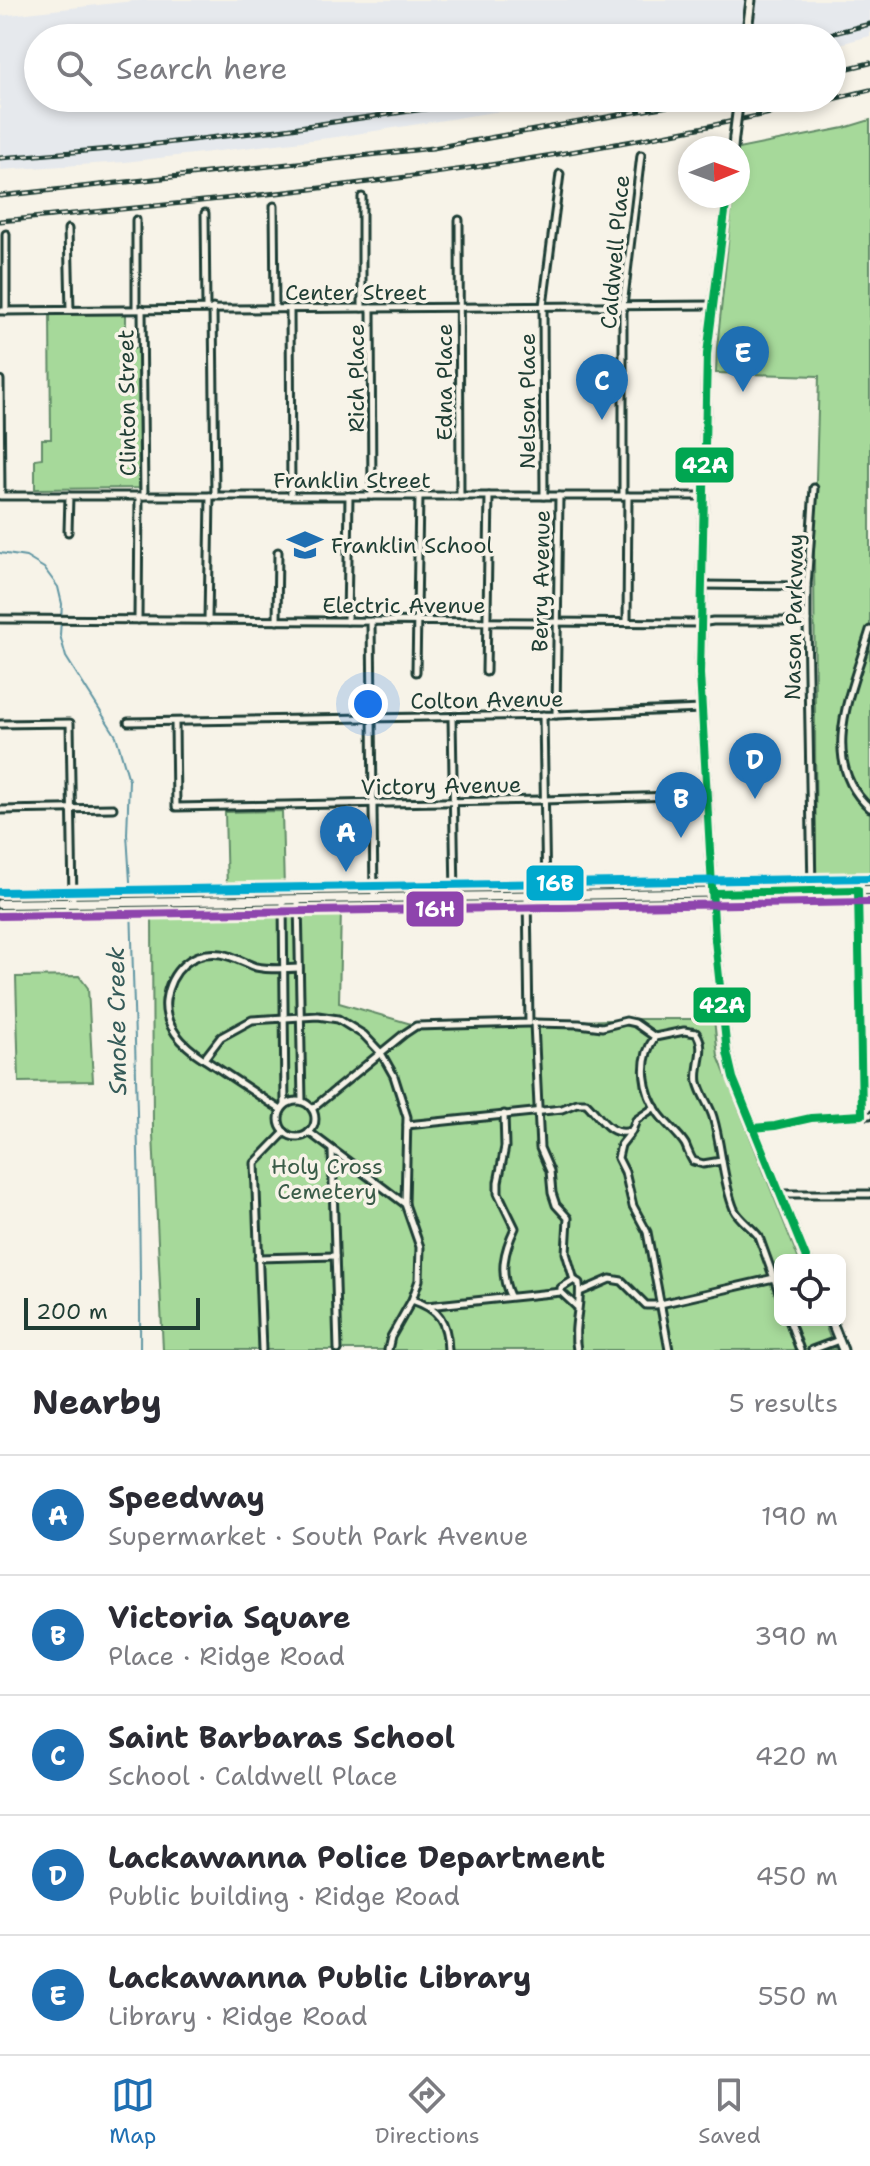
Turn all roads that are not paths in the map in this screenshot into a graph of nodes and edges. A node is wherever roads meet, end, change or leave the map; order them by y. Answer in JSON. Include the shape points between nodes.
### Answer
{"nodes":[{"id":1,"x":751,"y":0,"type":"edge"},
{"id":2,"x":748,"y":24,"type":"edge"},
{"id":3,"x":737,"y":112,"type":"edge"},
{"id":4,"x":734,"y":136,"type":"edge"},
{"id":5,"x":641,"y":155,"type":"dead end"},
{"id":6,"x":560,"y":174,"type":"dead end"},
{"id":7,"x":362,"y":197,"type":"dead end"},
{"id":8,"x":274,"y":206,"type":"dead end"},
{"id":9,"x":725,"y":208,"type":"edge"},
{"id":10,"x":205,"y":213,"type":"dead end"},
{"id":11,"x":136,"y":220,"type":"dead end"},
{"id":12,"x":459,"y":220,"type":"dead end"},
{"id":13,"x":68,"y":229,"type":"dead end"},
{"id":14,"x":6,"y":234,"type":"dead end"},
{"id":15,"x":713,"y":305,"type":"junction"},
{"id":16,"x":543,"y":306,"type":"junction"},
{"id":17,"x":623,"y":306,"type":"junction"},
{"id":18,"x":459,"y":307,"type":"junction"},
{"id":19,"x":209,"y":308,"type":"junction"},
{"id":20,"x":275,"y":308,"type":"junction"},
{"id":21,"x":290,"y":308,"type":"junction"},
{"id":22,"x":362,"y":308,"type":"junction"},
{"id":23,"x":371,"y":308,"type":"junction"},
{"id":24,"x":139,"y":309,"type":"junction"},
{"id":25,"x":70,"y":310,"type":"junction"},
{"id":26,"x":3,"y":311,"type":"edge"},
{"id":27,"x":0,"y":380,"type":"edge"},
{"id":28,"x":814,"y":488,"type":"dead end"},
{"id":29,"x":0,"y":496,"type":"edge"},
{"id":30,"x":69,"y":496,"type":"junction"},
{"id":31,"x":141,"y":496,"type":"junction"},
{"id":32,"x":212,"y":496,"type":"junction"},
{"id":33,"x":291,"y":496,"type":"junction"},
{"id":34,"x":349,"y":496,"type":"junction"},
{"id":35,"x":372,"y":496,"type":"junction"},
{"id":36,"x":419,"y":496,"type":"junction"},
{"id":37,"x":460,"y":496,"type":"junction"},
{"id":38,"x":489,"y":496,"type":"junction"},
{"id":39,"x":544,"y":496,"type":"junction"},
{"id":40,"x":559,"y":496,"type":"junction"},
{"id":41,"x":626,"y":496,"type":"junction"},
{"id":42,"x":704,"y":496,"type":"junction"},
{"id":43,"x":68,"y":532,"type":"dead end"},
{"id":44,"x":278,"y":552,"type":"dead end"},
{"id":45,"x":702,"y":585,"type":"junction"},
{"id":46,"x":807,"y":586,"type":"junction"},
{"id":47,"x":0,"y":619,"type":"edge"},
{"id":48,"x":138,"y":620,"type":"junction"},
{"id":49,"x":208,"y":621,"type":"junction"},
{"id":50,"x":277,"y":621,"type":"junction"},
{"id":51,"x":347,"y":621,"type":"junction"},
{"id":52,"x":371,"y":621,"type":"junction"},
{"id":53,"x":417,"y":621,"type":"junction"},
{"id":54,"x":807,"y":621,"type":"junction"},
{"id":55,"x":486,"y":622,"type":"junction"},
{"id":56,"x":556,"y":622,"type":"junction"},
{"id":57,"x":627,"y":622,"type":"junction"},
{"id":58,"x":701,"y":623,"type":"junction"},
{"id":59,"x":870,"y":630,"type":"edge"},
{"id":60,"x":416,"y":672,"type":"dead end"},
{"id":61,"x":486,"y":672,"type":"dead end"},
{"id":62,"x":702,"y":709,"type":"junction"},
{"id":63,"x":543,"y":715,"type":"junction"},
{"id":64,"x":556,"y":715,"type":"junction"},
{"id":65,"x":452,"y":717,"type":"junction"},
{"id":66,"x":372,"y":718,"type":"junction"},
{"id":67,"x":128,"y":722,"type":"dead end"},
{"id":68,"x":175,"y":722,"type":"junction"},
{"id":69,"x":0,"y":724,"type":"edge"},
{"id":70,"x":706,"y":795,"type":"junction"},
{"id":71,"x":544,"y":800,"type":"junction"},
{"id":72,"x":454,"y":802,"type":"junction"},
{"id":73,"x":373,"y":803,"type":"junction"},
{"id":74,"x":113,"y":808,"type":"dead end"},
{"id":75,"x":870,"y":808,"type":"edge"},
{"id":76,"x":72,"y":809,"type":"junction"},
{"id":77,"x":0,"y":810,"type":"edge"},
{"id":78,"x":812,"y":890,"type":"junction"},
{"id":79,"x":858,"y":890,"type":"junction"},
{"id":80,"x":870,"y":890,"type":"edge"},
{"id":81,"x":713,"y":893,"type":"junction"},
{"id":82,"x":546,"y":895,"type":"junction"},
{"id":83,"x":527,"y":896,"type":"junction"},
{"id":84,"x":455,"y":897,"type":"junction"},
{"id":85,"x":374,"y":899,"type":"junction"},
{"id":86,"x":298,"y":900,"type":"junction"},
{"id":87,"x":283,"y":901,"type":"junction"},
{"id":88,"x":73,"y":903,"type":"junction"},
{"id":89,"x":0,"y":904,"type":"edge"},
{"id":90,"x":299,"y":968,"type":"junction"},
{"id":91,"x":283,"y":969,"type":"junction"},
{"id":92,"x":284,"y":1016,"type":"junction"},
{"id":93,"x":300,"y":1016,"type":"junction"},
{"id":94,"x":531,"y":1022,"type":"junction"},
{"id":95,"x":655,"y":1037,"type":"junction"},
{"id":96,"x":381,"y":1053,"type":"junction"},
{"id":97,"x":204,"y":1059,"type":"junction"},
{"id":98,"x":302,"y":1101,"type":"junction"},
{"id":99,"x":283,"y":1107,"type":"junction"},
{"id":100,"x":655,"y":1107,"type":"junction"},
{"id":101,"x":312,"y":1109,"type":"junction"},
{"id":102,"x":539,"y":1111,"type":"junction"},
{"id":103,"x":504,"y":1114,"type":"junction"},
{"id":104,"x":862,"y":1115,"type":"junction"},
{"id":105,"x":870,"y":1115,"type":"edge"},
{"id":106,"x":407,"y":1125,"type":"junction"},
{"id":107,"x":753,"y":1128,"type":"junction"},
{"id":108,"x":632,"y":1131,"type":"junction"},
{"id":109,"x":285,"y":1132,"type":"junction"},
{"id":110,"x":309,"y":1132,"type":"junction"},
{"id":111,"x":332,"y":1149,"type":"junction"},
{"id":112,"x":721,"y":1161,"type":"junction"},
{"id":113,"x":779,"y":1194,"type":"junction"},
{"id":114,"x":870,"y":1194,"type":"edge"},
{"id":115,"x":405,"y":1204,"type":"junction"},
{"id":116,"x":804,"y":1254,"type":"edge"},
{"id":117,"x":335,"y":1256,"type":"junction"},
{"id":118,"x":258,"y":1258,"type":"junction"},
{"id":119,"x":774,"y":1278,"type":"joint"},
{"id":120,"x":577,"y":1281,"type":"junction"},
{"id":121,"x":590,"y":1286,"type":"junction"},
{"id":122,"x":561,"y":1292,"type":"junction"},
{"id":123,"x":580,"y":1292,"type":"junction"},
{"id":124,"x":510,"y":1296,"type":"junction"},
{"id":125,"x":412,"y":1300,"type":"junction"},
{"id":126,"x":660,"y":1304,"type":"junction"},
{"id":127,"x":427,"y":1306,"type":"junction"},
{"id":128,"x":577,"y":1307,"type":"junction"},
{"id":129,"x":791,"y":1326,"type":"edge"},
{"id":130,"x":833,"y":1326,"type":"edge"},
{"id":131,"x":839,"y":1340,"type":"junction"},
{"id":132,"x":262,"y":1350,"type":"edge"},
{"id":133,"x":338,"y":1350,"type":"edge"},
{"id":134,"x":388,"y":1350,"type":"edge"},
{"id":135,"x":448,"y":1350,"type":"edge"},
{"id":136,"x":577,"y":1350,"type":"edge"},
{"id":137,"x":669,"y":1350,"type":"edge"},
{"id":138,"x":800,"y":1350,"type":"edge"},
{"id":139,"x":812,"y":1350,"type":"edge"},
{"id":140,"x":843,"y":1350,"type":"edge"}],
"edges":[{"from":1,"to":2,"type":"main road"},
{"from":3,"to":4,"type":"main road","bridge":true},
{"from":5,"to":17,"type":"street","name":"Caldwell Place"},
{"from":6,"to":16,"type":"street","name":"Nelson Place"},
{"from":7,"to":22,"type":"street"},
{"from":8,"to":20,"type":"street"},
{"from":9,"to":15,"type":"main road"},
{"from":10,"to":19,"type":"street"},
{"from":11,"to":24,"type":"street","name":"Clinton Street"},
{"from":12,"to":18,"type":"street","name":"Edna Place"},
{"from":13,"to":25,"type":"street"},
{"from":14,"to":26,"type":"street"},
{"from":15,"to":17,"type":"street","name":"Center Street"},
{"from":15,"to":42,"type":"main road"},
{"from":16,"to":17,"type":"street","name":"Center Street"},
{"from":16,"to":18,"type":"street","name":"Center Street"},
{"from":16,"to":39,"type":"street","name":"Nelson Place"},
{"from":17,"to":41,"type":"street","name":"Caldwell Place"},
{"from":18,"to":23,"type":"street","name":"Center Street"},
{"from":18,"to":37,"type":"street","name":"Edna Place"},
{"from":19,"to":20,"type":"street","name":"Center Street"},
{"from":19,"to":24,"type":"street","name":"Center Street"},
{"from":19,"to":32,"type":"street"},
{"from":20,"to":21,"type":"street","name":"Center Street"},
{"from":21,"to":22,"type":"street","name":"Center Street"},
{"from":21,"to":33,"type":"street"},
{"from":22,"to":23,"type":"street","name":"Center Street"},
{"from":23,"to":35,"type":"street","name":"Rich Place"},
{"from":24,"to":25,"type":"street","name":"Center Street"},
{"from":24,"to":31,"type":"street","name":"Clinton Street"},
{"from":25,"to":26,"type":"street","name":"Center Street"},
{"from":27,"to":29,"type":"street"},
{"from":28,"to":46,"type":"street","name":"Nason Parkway"},
{"from":29,"to":30,"type":"street","name":"Franklin Street"},
{"from":30,"to":31,"type":"street","name":"Franklin Street"},
{"from":30,"to":43,"type":"street"},
{"from":31,"to":32,"type":"street","name":"Franklin Street"},
{"from":31,"to":48,"type":"street","name":"Clinton Street"},
{"from":32,"to":33,"type":"street","name":"Franklin Street"},
{"from":32,"to":49,"type":"street"},
{"from":33,"to":34,"type":"street","name":"Franklin Street"},
{"from":34,"to":35,"type":"street","name":"Franklin Street"},
{"from":34,"to":51,"type":"street"},
{"from":35,"to":36,"type":"street","name":"Franklin Street"},
{"from":36,"to":37,"type":"street","name":"Franklin Street"},
{"from":36,"to":53,"type":"street"},
{"from":37,"to":38,"type":"street","name":"Franklin Street"},
{"from":38,"to":39,"type":"street","name":"Franklin Street"},
{"from":38,"to":55,"type":"street"},
{"from":39,"to":40,"type":"street","name":"Franklin Street"},
{"from":40,"to":41,"type":"street","name":"Franklin Street"},
{"from":40,"to":56,"type":"street","name":"Berry Avenue"},
{"from":41,"to":42,"type":"street","name":"Franklin Street"},
{"from":41,"to":57,"type":"street","name":"Caldwell Place"},
{"from":42,"to":45,"type":"main road"},
{"from":44,"to":50,"type":"street"},
{"from":45,"to":46,"type":"street"},
{"from":45,"to":58,"type":"main road"},
{"from":46,"to":54,"type":"street","name":"Nason Parkway"},
{"from":47,"to":48,"type":"street","name":"Electric Avenue"},
{"from":48,"to":49,"type":"street","name":"Electric Avenue"},
{"from":49,"to":50,"type":"street","name":"Electric Avenue"},
{"from":50,"to":51,"type":"street","name":"Electric Avenue"},
{"from":51,"to":52,"type":"street","name":"Electric Avenue"},
{"from":52,"to":53,"type":"street","name":"Electric Avenue"},
{"from":52,"to":66,"type":"street"},
{"from":53,"to":55,"type":"street","name":"Electric Avenue"},
{"from":53,"to":60,"type":"street"},
{"from":54,"to":58,"type":"street","name":"Electric Avenue"},
{"from":54,"to":78,"type":"street","name":"Nason Parkway"},
{"from":55,"to":56,"type":"street","name":"Electric Avenue"},
{"from":55,"to":61,"type":"street"},
{"from":56,"to":57,"type":"street","name":"Electric Avenue"},
{"from":56,"to":64,"type":"street","name":"Berry Avenue"},
{"from":57,"to":58,"type":"street","name":"Electric Avenue"},
{"from":58,"to":62,"type":"main road"},
{"from":59,"to":75,"type":"street","via":[[848,698],[841,748],[850,785]]},
{"from":62,"to":64,"type":"street","name":"Colton Avenue"},
{"from":62,"to":70,"type":"main road"},
{"from":63,"to":64,"type":"street","name":"Colton Avenue"},
{"from":63,"to":65,"type":"street","name":"Colton Avenue"},
{"from":63,"to":71,"type":"street"},
{"from":65,"to":66,"type":"street","name":"Colton Avenue"},
{"from":65,"to":72,"type":"street"},
{"from":66,"to":68,"type":"street","name":"Colton Avenue"},
{"from":66,"to":73,"type":"street"},
{"from":67,"to":68,"type":"street","name":"Colton Avenue"},
{"from":68,"to":73,"type":"street","name":"Victory Avenue","via":[[176,807]]},
{"from":69,"to":76,"type":"street","via":[[70,723]]},
{"from":70,"to":71,"type":"street","name":"Victory Avenue"},
{"from":70,"to":81,"type":"main road"},
{"from":71,"to":72,"type":"street","name":"Victory Avenue"},
{"from":71,"to":82,"type":"street"},
{"from":72,"to":73,"type":"street","name":"Victory Avenue"},
{"from":72,"to":84,"type":"street"},
{"from":73,"to":85,"type":"street"},
{"from":74,"to":76,"type":"street"},
{"from":76,"to":77,"type":"street"},
{"from":76,"to":88,"type":"street"},
{"from":78,"to":79,"type":"main road"},
{"from":78,"to":81,"type":"main road"},
{"from":79,"to":80,"type":"main road"},
{"from":79,"to":104,"type":"street"},
{"from":81,"to":82,"type":"main road"},
{"from":81,"to":107,"type":"main road","via":[[727,1052]]},
{"from":82,"to":83,"type":"main road"},
{"from":83,"to":84,"type":"main road"},
{"from":83,"to":94,"type":"street"},
{"from":84,"to":85,"type":"main road"},
{"from":85,"to":86,"type":"main road"},
{"from":86,"to":87,"type":"main road"},
{"from":86,"to":90,"type":"street"},
{"from":87,"to":88,"type":"main road"},
{"from":87,"to":91,"type":"street"},
{"from":88,"to":89,"type":"main road"},
{"from":90,"to":91,"type":"street"},
{"from":90,"to":93,"type":"street"},
{"from":91,"to":92,"type":"street"},
{"from":91,"to":97,"type":"street","via":[[256,967],[222,954],[196,957],[177,970],[166,1001],[170,1023],[187,1047]]},
{"from":92,"to":93,"type":"street"},
{"from":92,"to":97,"type":"street","via":[[252,1020],[221,1037]]},
{"from":92,"to":99,"type":"street"},
{"from":93,"to":96,"type":"street","via":[[338,1019]]},
{"from":93,"to":98,"type":"street"},
{"from":94,"to":95,"type":"street","via":[[602,1027],[626,1021]]},
{"from":94,"to":96,"type":"street","via":[[416,1026]]},
{"from":94,"to":102,"type":"street"},
{"from":95,"to":100,"type":"street","via":[[643,1078]]},
{"from":95,"to":112,"type":"street","via":[[684,1031],[701,1039],[697,1078],[712,1113]]},
{"from":96,"to":101,"type":"street"},
{"from":96,"to":106,"type":"street","via":[[394,1076]]},
{"from":97,"to":99,"type":"street"},
{"from":98,"to":99,"type":"street"},
{"from":98,"to":101,"type":"street"},
{"from":99,"to":109,"type":"street","via":[[279,1120]]},
{"from":100,"to":108,"type":"street","via":[[636,1120]]},
{"from":100,"to":112,"type":"street","via":[[693,1161]]},
{"from":101,"to":110,"type":"street","via":[[315,1121]]},
{"from":102,"to":103,"type":"street"},
{"from":102,"to":108,"type":"street","via":[[586,1103],[614,1132]]},
{"from":102,"to":120,"type":"street","via":[[540,1148],[556,1205],[568,1218],[566,1253]]},
{"from":103,"to":106,"type":"street"},
{"from":103,"to":124,"type":"street","via":[[498,1193],[515,1228],[503,1260]]},
{"from":104,"to":105,"type":"street"},
{"from":104,"to":107,"type":"street"},
{"from":106,"to":115,"type":"street"},
{"from":107,"to":113,"type":"main road"},
{"from":108,"to":126,"type":"street","via":[[618,1158],[647,1232]]},
{"from":109,"to":110,"type":"street","via":[[298,1137]]},
{"from":109,"to":118,"type":"street","via":[[255,1163]]},
{"from":110,"to":111,"type":"street"},
{"from":111,"to":115,"type":"street"},
{"from":111,"to":117,"type":"street"},
{"from":112,"to":119,"type":"street","via":[[735,1211],[759,1237]]},
{"from":113,"to":114,"type":"street"},
{"from":113,"to":116,"type":"main road"},
{"from":115,"to":125,"type":"street","via":[[420,1247]]},
{"from":117,"to":118,"type":"street"},
{"from":117,"to":133,"type":"street"},
{"from":118,"to":132,"type":"street"},
{"from":119,"to":126,"type":"street"},
{"from":120,"to":121,"type":"street"},
{"from":120,"to":122,"type":"street"},
{"from":120,"to":123,"type":"street"},
{"from":121,"to":123,"type":"street"},
{"from":121,"to":126,"type":"street","via":[[622,1281],[646,1305]]},
{"from":122,"to":124,"type":"street"},
{"from":122,"to":128,"type":"street"},
{"from":123,"to":128,"type":"street"},
{"from":124,"to":127,"type":"street"},
{"from":125,"to":127,"type":"street"},
{"from":125,"to":134,"type":"street"},
{"from":126,"to":137,"type":"street"},
{"from":127,"to":135,"type":"street","via":[[445,1326]]},
{"from":128,"to":136,"type":"street"},
{"from":129,"to":138,"type":"street"},
{"from":130,"to":131,"type":"main road"},
{"from":131,"to":139,"type":"street"},
{"from":131,"to":140,"type":"main road"}]}
